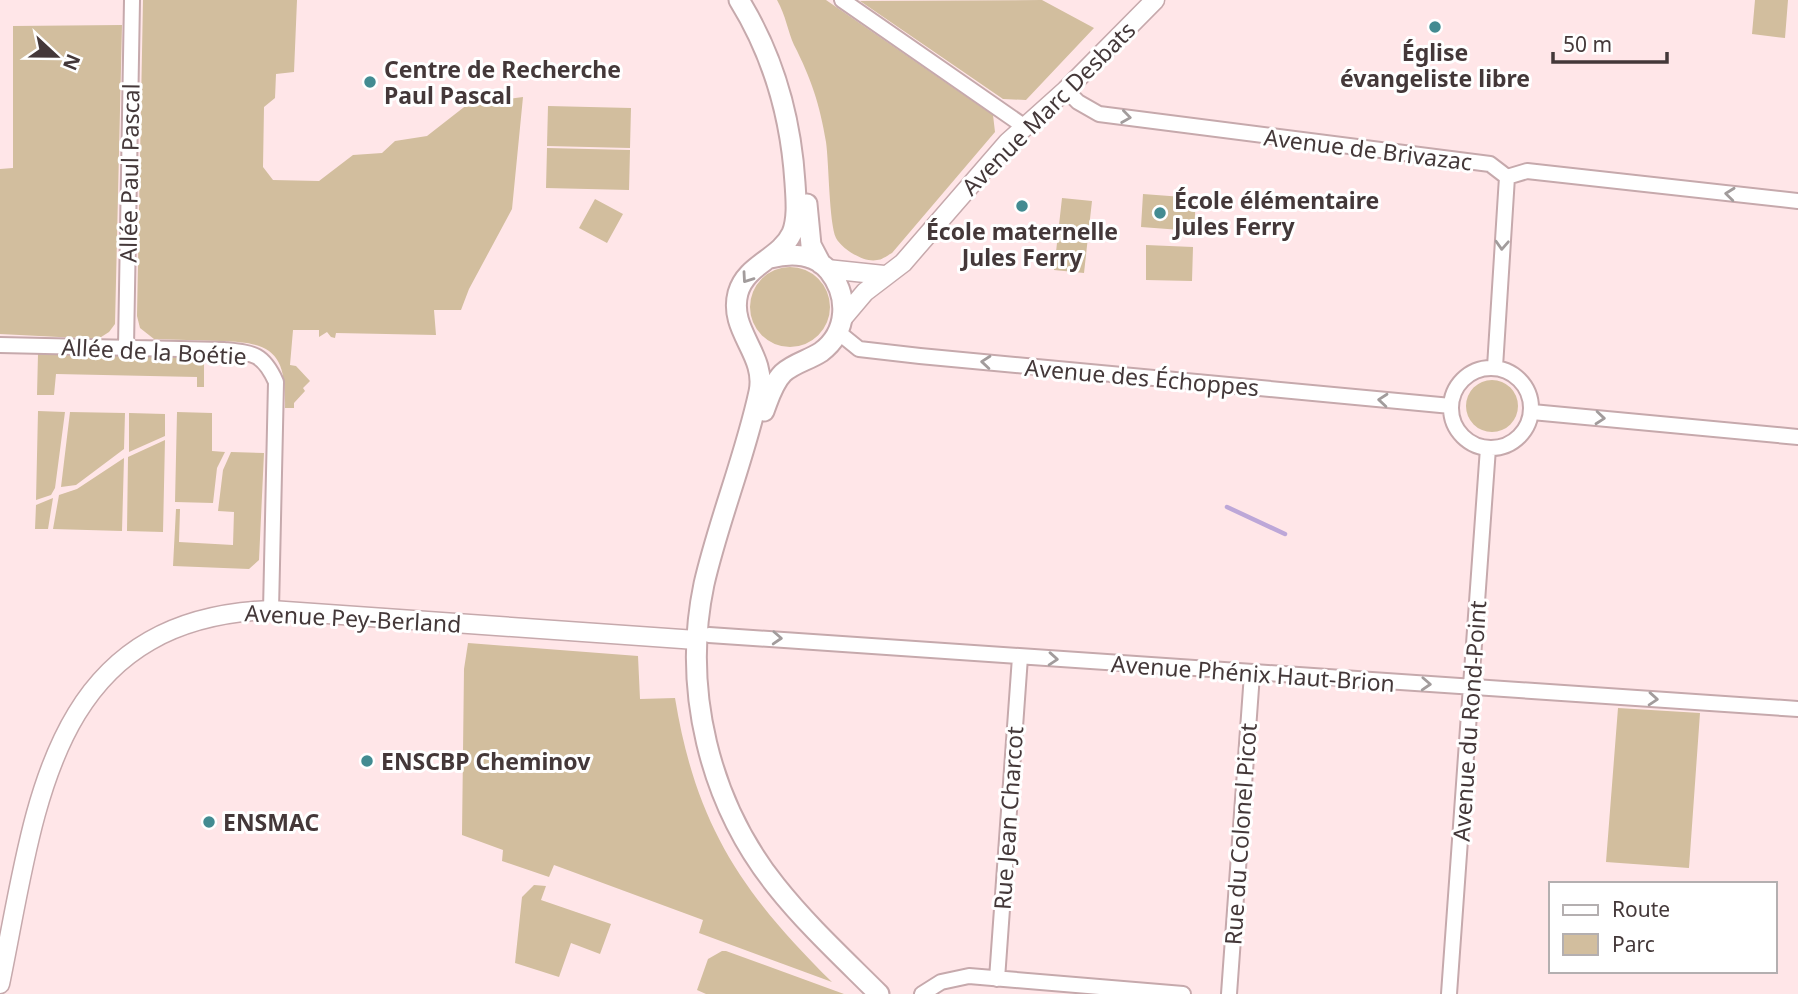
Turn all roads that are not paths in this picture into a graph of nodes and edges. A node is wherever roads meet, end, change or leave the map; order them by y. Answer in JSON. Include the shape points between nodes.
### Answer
{"nodes":[{"id":1,"x":132,"y":0,"type":"edge"},
{"id":2,"x":739,"y":0,"type":"edge"},
{"id":3,"x":750,"y":0,"type":"edge"},
{"id":4,"x":842,"y":0,"type":"edge"},
{"id":5,"x":1154,"y":0,"type":"edge"},
{"id":6,"x":1066,"y":90,"type":"junction"},
{"id":7,"x":1025,"y":127,"type":"junction"},
{"id":8,"x":1507,"y":177,"type":"junction"},
{"id":9,"x":1798,"y":201,"type":"edge"},
{"id":10,"x":768,"y":258,"type":"junction"},
{"id":11,"x":824,"y":267,"type":"junction"},
{"id":12,"x":884,"y":275,"type":"junction"},
{"id":13,"x":840,"y":325,"type":"junction"},
{"id":14,"x":748,"y":343,"type":"junction"},
{"id":15,"x":0,"y":345,"type":"edge"},
{"id":16,"x":126,"y":347,"type":"junction"},
{"id":17,"x":804,"y":360,"type":"junction"},
{"id":18,"x":1495,"y":367,"type":"junction"},
{"id":19,"x":1451,"y":406,"type":"junction"},
{"id":20,"x":1532,"y":412,"type":"junction"},
{"id":21,"x":1798,"y":437,"type":"edge"},
{"id":22,"x":1489,"y":448,"type":"junction"},
{"id":23,"x":271,"y":610,"type":"junction"},
{"id":24,"x":703,"y":637,"type":"junction"},
{"id":25,"x":1020,"y":657,"type":"junction"},
{"id":26,"x":1252,"y":674,"type":"junction"},
{"id":27,"x":1471,"y":687,"type":"junction"},
{"id":28,"x":1798,"y":709,"type":"edge"},
{"id":29,"x":997,"y":979,"type":"junction"},
{"id":30,"x":0,"y":984,"type":"edge"},
{"id":31,"x":880,"y":994,"type":"edge"},
{"id":32,"x":894,"y":994,"type":"edge"},
{"id":33,"x":922,"y":994,"type":"edge"},
{"id":34,"x":1183,"y":994,"type":"edge"},
{"id":35,"x":1229,"y":994,"type":"edge"},
{"id":36,"x":1449,"y":994,"type":"edge"}],
"edges":[{"from":1,"to":16,"type":"street","name":"Allée Paul Pascal"},
{"from":2,"to":10,"type":"main road","via":[[777,84],[794,167],[795,223],[786,242]]},
{"from":3,"to":11,"type":"main road","via":[[776,53],[794,108],[805,165],[811,245]]},
{"from":4,"to":7,"type":"street"},
{"from":5,"to":6,"type":"street","name":"Avenue Marc Desbats"},
{"from":6,"to":7,"type":"street","name":"Avenue Marc Desbats"},
{"from":6,"to":8,"type":"street","name":"Avenue de Brivazac","one_way":true,"via":[[1099,114],[1490,164]]},
{"from":7,"to":12,"type":"street","name":"Avenue Marc Desbats","via":[[903,263]]},
{"from":9,"to":8,"type":"street","one_way":true,"via":[[1527,171]]},
{"from":8,"to":18,"type":"street","one_way":true},
{"from":10,"to":11,"type":"main road","via":[[795,255]]},
{"from":10,"to":14,"type":"main road","one_way":true,"via":[[746,277],[739,290],[737,318]]},
{"from":11,"to":12,"type":"street"},
{"from":11,"to":13,"type":"main road","via":[[838,283],[843,300]]},
{"from":12,"to":13,"type":"street","name":"Avenue Marc Desbats"},
{"from":13,"to":17,"type":"main road","via":[[830,345]]},
{"from":19,"to":13,"type":"street","name":"Avenue des Échoppes","one_way":true,"via":[[859,349]]},
{"from":14,"to":17,"type":"main road","via":[[774,360]]},
{"from":14,"to":24,"type":"main road","via":[[760,365],[760,390],[709,564]]},
{"from":15,"to":16,"type":"street","name":"Allée de la Boétie"},
{"from":16,"to":23,"type":"street","name":"Allée de la Boétie","via":[[250,352],[268,365],[275,382]]},
{"from":17,"to":24,"type":"main road","via":[[776,382],[763,415]]},
{"from":18,"to":19,"type":"street","via":[[1470,373],[1460,382]]},
{"from":18,"to":20,"type":"street","via":[[1518,377],[1526,387]]},
{"from":19,"to":22,"type":"street","via":[[1458,430],[1466,439]]},
{"from":20,"to":21,"type":"street","one_way":true},
{"from":20,"to":22,"type":"street","via":[[1522,434]]},
{"from":22,"to":27,"type":"street","name":"Avenue du Rond-Point"},
{"from":23,"to":24,"type":"street","name":"Avenue Pey-Berland"},
{"from":23,"to":30,"type":"street","name":"Avenue Pey-Berland","via":[[236,611],[187,624],[121,660],[98,681],[77,712],[46,778]]},
{"from":24,"to":25,"type":"street","name":"Avenue Phénix Haut-Brion","one_way":true},
{"from":24,"to":31,"type":"main road","via":[[696,672],[704,733],[738,827],[786,899]]},
{"from":24,"to":32,"type":"main road","via":[[714,726],[729,780],[751,831],[797,897]]},
{"from":25,"to":26,"type":"street","name":"Avenue Phénix Haut-Brion","one_way":true},
{"from":25,"to":29,"type":"street","name":"Rue Jean Charcot"},
{"from":26,"to":27,"type":"street","name":"Avenue Phénix Haut-Brion","one_way":true},
{"from":26,"to":35,"type":"street","name":"Rue du Colonel Picot"},
{"from":27,"to":28,"type":"street","name":"Avenue Phénix Haut-Brion","one_way":true},
{"from":27,"to":36,"type":"street","name":"Avenue du Rond-Point"},
{"from":29,"to":33,"type":"street","via":[[958,978]]},
{"from":29,"to":34,"type":"street"}]}
